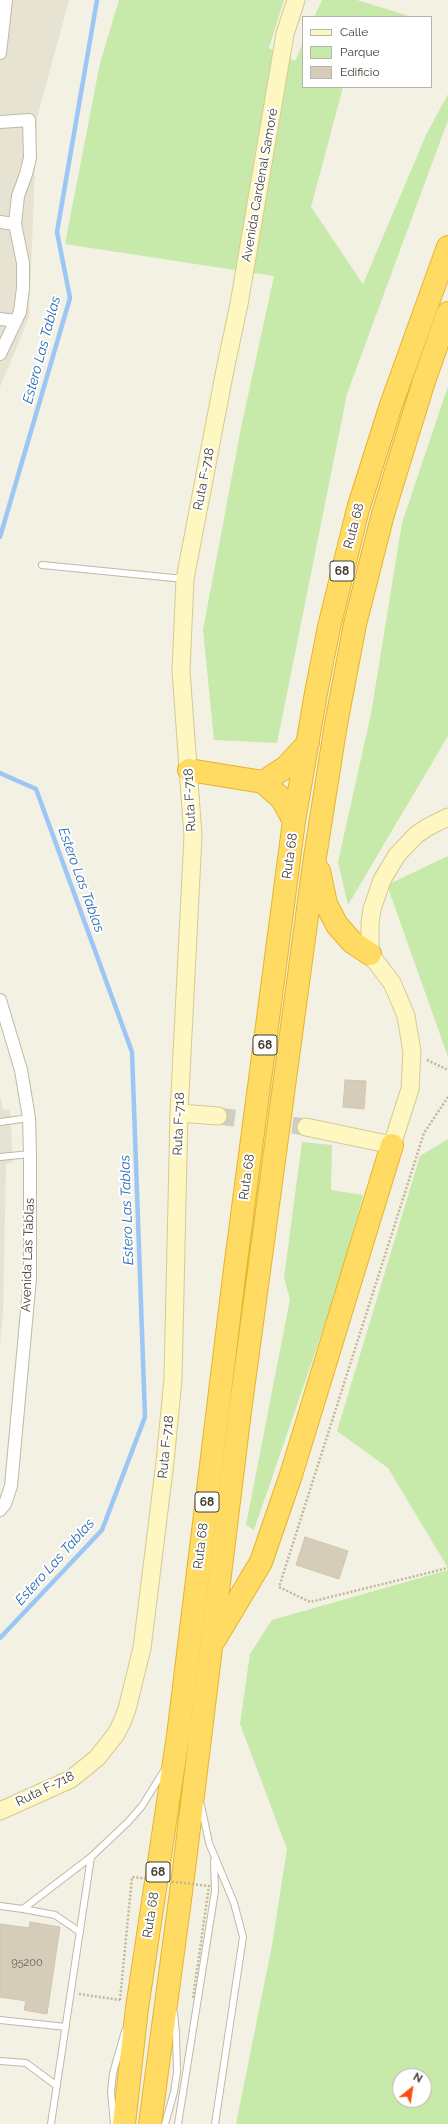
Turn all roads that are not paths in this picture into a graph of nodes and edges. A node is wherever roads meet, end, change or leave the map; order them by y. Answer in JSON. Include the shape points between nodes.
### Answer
{"nodes":[{"id":1,"x":6,"y":0,"type":"edge"},
{"id":2,"x":296,"y":0,"type":"edge"},
{"id":3,"x":2,"y":15,"type":"edge"},
{"id":4,"x":0,"y":53,"type":"edge"},
{"id":5,"x":0,"y":122,"type":"edge"},
{"id":6,"x":0,"y":222,"type":"edge"},
{"id":7,"x":15,"y":224,"type":"junction"},
{"id":8,"x":448,"y":247,"type":"edge"},
{"id":9,"x":448,"y":313,"type":"edge"},
{"id":10,"x":0,"y":319,"type":"edge"},
{"id":11,"x":16,"y":321,"type":"junction"},
{"id":12,"x":0,"y":354,"type":"edge"},
{"id":13,"x":225,"y":370,"type":"joint"},
{"id":14,"x":42,"y":565,"type":"dead end"},
{"id":15,"x":185,"y":579,"type":"junction"},
{"id":16,"x":308,"y":742,"type":"junction"},
{"id":17,"x":189,"y":770,"type":"junction"},
{"id":18,"x":263,"y":782,"type":"junction"},
{"id":19,"x":448,"y":817,"type":"edge"},
{"id":20,"x":294,"y":821,"type":"junction"},
{"id":21,"x":315,"y":858,"type":"junction"},
{"id":22,"x":370,"y":954,"type":"junction"},
{"id":23,"x":0,"y":1000,"type":"edge"},
{"id":24,"x":179,"y":1113,"type":"junction"},
{"id":25,"x":218,"y":1116,"type":"tunnel mouth"},
{"id":26,"x":30,"y":1118,"type":"junction"},
{"id":27,"x":0,"y":1122,"type":"edge"},
{"id":28,"x":306,"y":1127,"type":"tunnel mouth"},
{"id":29,"x":392,"y":1145,"type":"junction"},
{"id":30,"x":30,"y":1154,"type":"junction"},
{"id":31,"x":0,"y":1158,"type":"edge"},
{"id":32,"x":2,"y":1506,"type":"edge"},
{"id":33,"x":211,"y":1647,"type":"junction"},
{"id":34,"x":178,"y":1736,"type":"junction"},
{"id":35,"x":198,"y":1758,"type":"junction"},
{"id":36,"x":0,"y":1811,"type":"edge"},
{"id":37,"x":91,"y":1857,"type":"junction"},
{"id":38,"x":214,"y":1857,"type":"junction"},
{"id":39,"x":0,"y":1906,"type":"edge"},
{"id":40,"x":23,"y":1909,"type":"junction"},
{"id":41,"x":80,"y":1932,"type":"junction"},
{"id":42,"x":171,"y":1964,"type":"junction"},
{"id":43,"x":128,"y":2004,"type":"junction"},
{"id":44,"x":0,"y":2020,"type":"edge"},
{"id":45,"x":66,"y":2027,"type":"junction"},
{"id":46,"x":0,"y":2061,"type":"edge"},
{"id":47,"x":57,"y":2086,"type":"junction"},
{"id":48,"x":51,"y":2124,"type":"edge"},
{"id":49,"x":114,"y":2124,"type":"edge"},
{"id":50,"x":124,"y":2124,"type":"edge"},
{"id":51,"x":150,"y":2124,"type":"edge"},
{"id":52,"x":165,"y":2124,"type":"edge"},
{"id":53,"x":178,"y":2124,"type":"edge"},
{"id":54,"x":216,"y":2124,"type":"edge"}],
"edges":[{"from":1,"to":3,"type":"street"},
{"from":2,"to":13,"type":"street","name":"Avenida Cardenal Samoré","via":[[285,34],[241,296]]},
{"from":3,"to":4,"type":"street"},
{"from":5,"to":7,"type":"street","via":[[29,120],[30,158],[18,196]]},
{"from":6,"to":7,"type":"street"},
{"from":7,"to":11,"type":"street","via":[[23,263],[23,288],[20,312]]},
{"from":8,"to":16,"type":"highway","name":"Ruta 68","number":"68","via":[[395,391],[358,509],[329,627]]},
{"from":9,"to":21,"type":"highway","name":"Ruta 68","number":"68","via":[[402,447],[368,569],[337,716]]},
{"from":10,"to":11,"type":"street"},
{"from":11,"to":12,"type":"street"},
{"from":13,"to":15,"type":"street","name":"Ruta F-718"},
{"from":14,"to":15,"type":"lane"},
{"from":15,"to":17,"type":"street","name":"Ruta F-718","via":[[181,671]]},
{"from":16,"to":18,"type":"highway","via":[[286,767]]},
{"from":16,"to":20,"type":"highway","name":"Ruta 68","number":"68"},
{"from":17,"to":18,"type":"highway"},
{"from":17,"to":24,"type":"street","name":"Ruta F-718","via":[[193,836]]},
{"from":18,"to":20,"type":"highway","via":[[282,798]]},
{"from":19,"to":22,"type":"street","via":[[416,835],[389,866],[372,909]]},
{"from":20,"to":34,"type":"highway","name":"Ruta 68","number":"68","via":[[235,1269]]},
{"from":21,"to":22,"type":"highway","via":[[331,915],[348,938]]},
{"from":21,"to":33,"type":"highway","name":"Ruta 68","number":"68","via":[[241,1403]]},
{"from":22,"to":29,"type":"street","via":[[392,983],[399,999],[406,1016],[412,1052],[410,1089]]},
{"from":23,"to":26,"type":"street","name":"Avenida Las Tablas","via":[[21,1070]]},
{"from":24,"to":25,"type":"street"},
{"from":24,"to":36,"type":"street","name":"Ruta F-718","via":[[171,1394],[142,1648],[127,1709],[108,1745],[85,1769],[56,1786]]},
{"from":26,"to":27,"type":"lane"},
{"from":26,"to":30,"type":"street","name":"Avenida Las Tablas"},
{"from":28,"to":29,"type":"street"},
{"from":29,"to":33,"type":"highway","via":[[291,1475],[261,1562]]},
{"from":30,"to":31,"type":"lane"},
{"from":30,"to":32,"type":"street","name":"Avenida Las Tablas","via":[[30,1278],[11,1486]]},
{"from":33,"to":35,"type":"highway","name":"Ruta 68","number":"68"},
{"from":34,"to":37,"type":"lane","via":[[163,1772],[142,1806]]},
{"from":34,"to":43,"type":"highway","name":"Ruta 68","number":"68"},
{"from":35,"to":38,"type":"lane","via":[[205,1828]]},
{"from":35,"to":42,"type":"highway","name":"Ruta 68","number":"68"},
{"from":37,"to":40,"type":"lane"},
{"from":37,"to":41,"type":"lane"},
{"from":38,"to":53,"type":"lane","via":[[215,1891]]},
{"from":38,"to":54,"type":"lane","via":[[234,1903],[243,1937]]},
{"from":39,"to":40,"type":"lane"},
{"from":40,"to":41,"type":"lane","via":[[55,1916]]},
{"from":41,"to":45,"type":"lane"},
{"from":42,"to":51,"type":"highway","name":"Ruta 68","number":"68"},
{"from":42,"to":52,"type":"lane","via":[[177,2065],[174,2092]]},
{"from":43,"to":49,"type":"lane","via":[[111,2092]]},
{"from":43,"to":50,"type":"highway","name":"Ruta 68","number":"68"},
{"from":44,"to":45,"type":"lane"},
{"from":45,"to":47,"type":"lane"},
{"from":46,"to":47,"type":"lane","via":[[26,2063]]},
{"from":47,"to":48,"type":"lane"}]}
